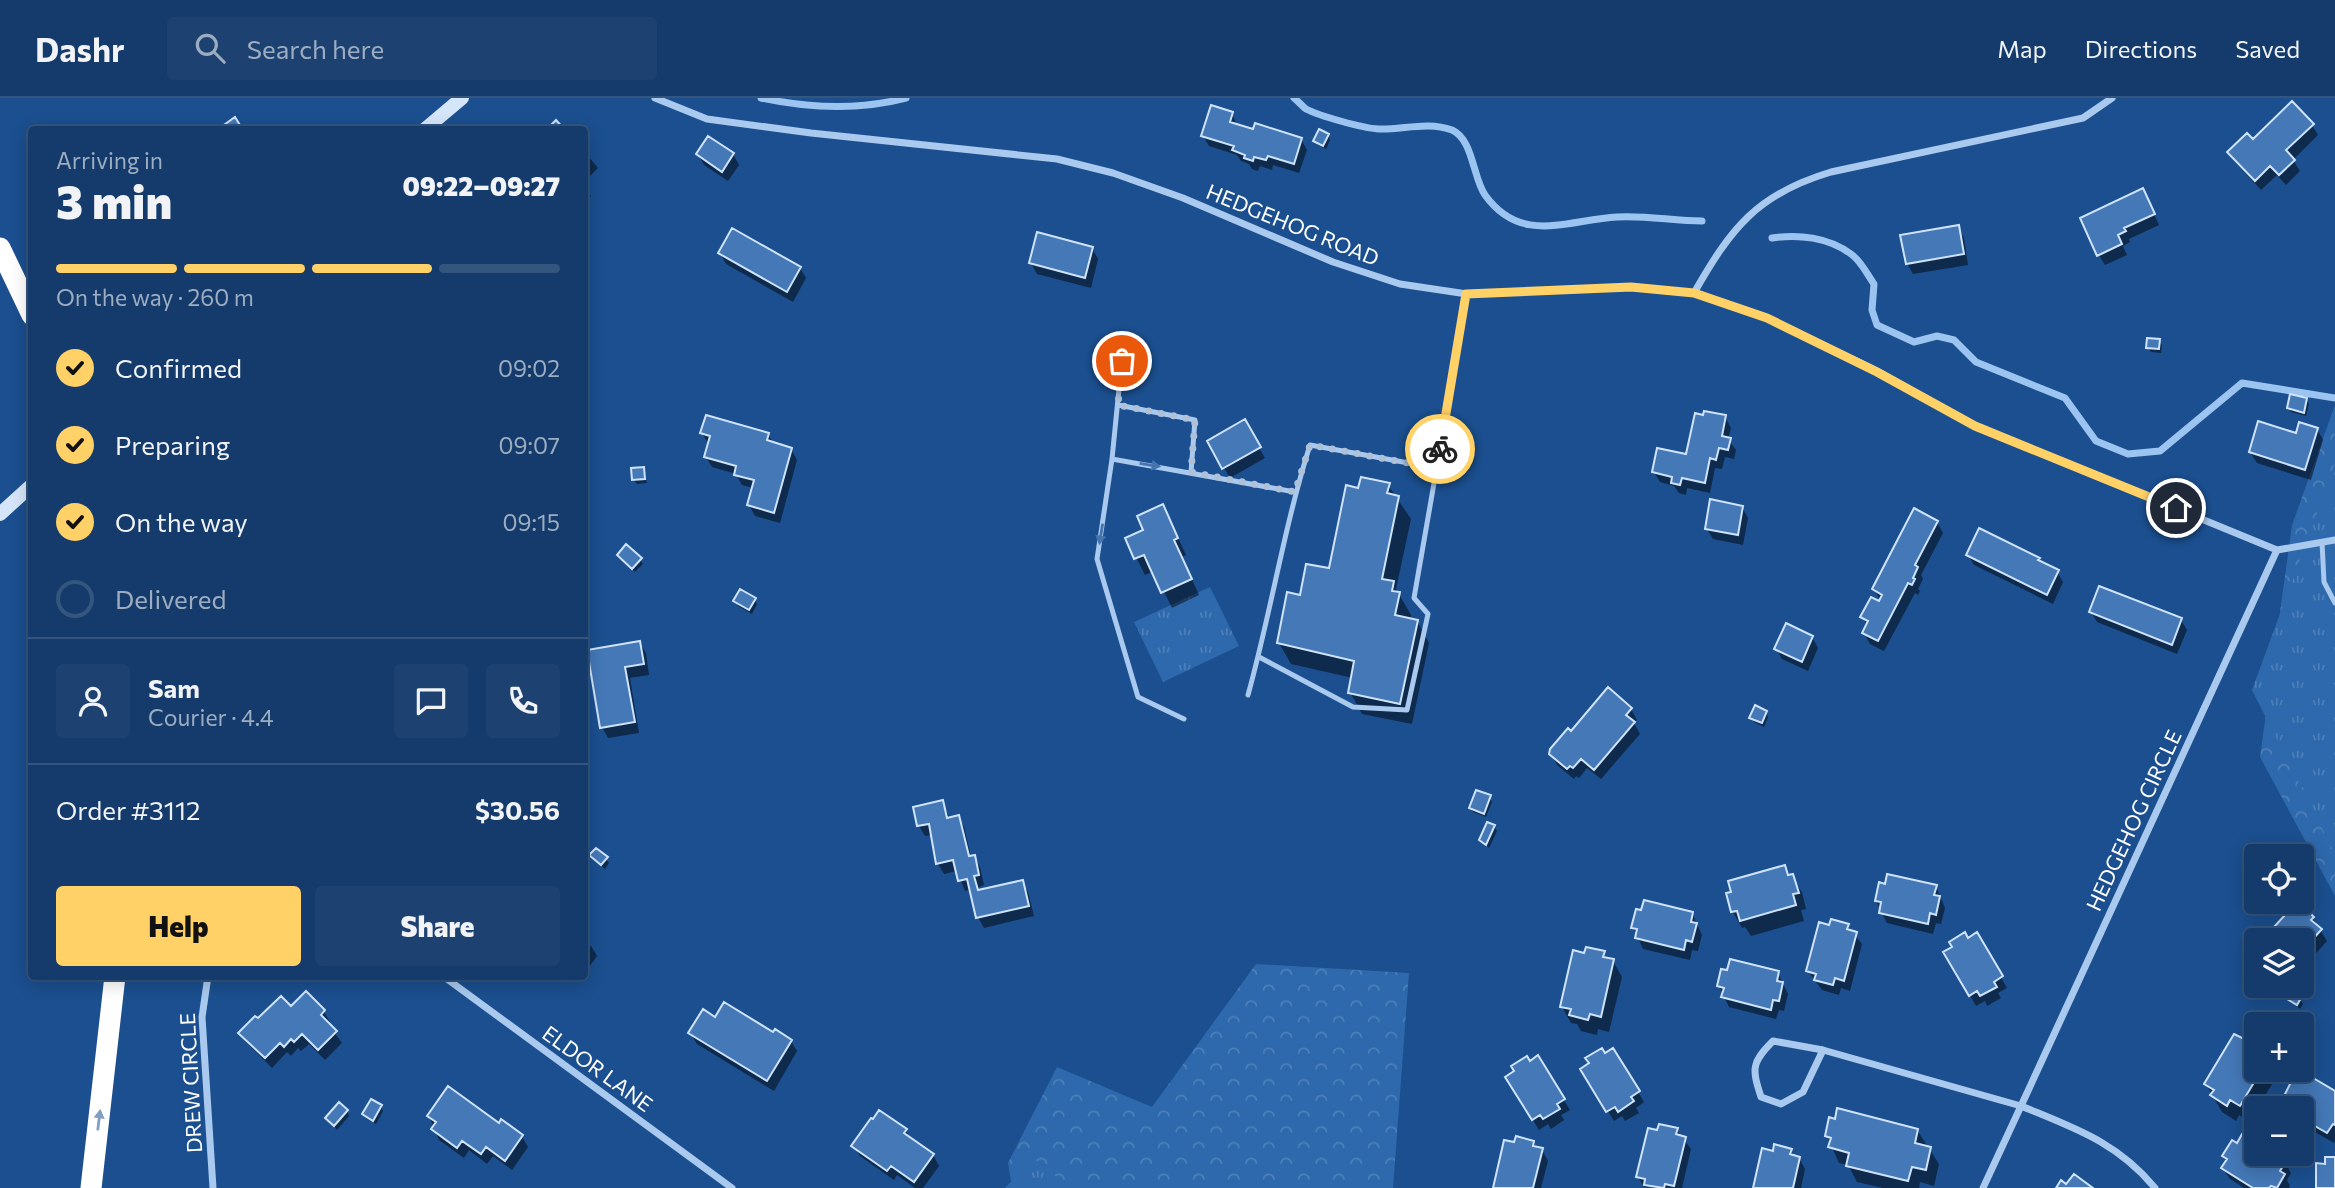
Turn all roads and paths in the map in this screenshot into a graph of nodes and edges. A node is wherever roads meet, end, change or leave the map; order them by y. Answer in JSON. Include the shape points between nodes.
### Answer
{"nodes":[{"id":1,"x":462,"y":98,"type":"edge"},
{"id":2,"x":655,"y":98,"type":"edge"},
{"id":3,"x":2112,"y":98,"type":"edge"},
{"id":4,"x":430,"y":126,"type":"edge"},
{"id":5,"x":0,"y":247,"type":"edge"},
{"id":6,"x":1694,"y":293,"type":"junction"},
{"id":7,"x":1466,"y":294,"type":"junction"},
{"id":8,"x":28,"y":306,"type":"edge"},
{"id":9,"x":1124,"y":339,"type":"dead end"},
{"id":10,"x":1118,"y":405,"type":"junction"},
{"id":11,"x":1112,"y":459,"type":"junction"},
{"id":12,"x":1436,"y":468,"type":"junction"},
{"id":13,"x":1191,"y":472,"type":"junction"},
{"id":14,"x":28,"y":488,"type":"edge"},
{"id":15,"x":1295,"y":492,"type":"junction"},
{"id":16,"x":0,"y":513,"type":"edge"},
{"id":17,"x":2335,"y":540,"type":"edge"},
{"id":18,"x":2322,"y":542,"type":"junction"},
{"id":19,"x":2277,"y":550,"type":"junction"},
{"id":20,"x":2335,"y":603,"type":"edge"},
{"id":21,"x":1259,"y":657,"type":"junction"},
{"id":22,"x":1248,"y":695,"type":"dead end"},
{"id":23,"x":1184,"y":719,"type":"dead end"},
{"id":24,"x":115,"y":980,"type":"edge"},
{"id":25,"x":207,"y":980,"type":"edge"},
{"id":26,"x":448,"y":980,"type":"edge"},
{"id":27,"x":1823,"y":1050,"type":"junction"},
{"id":28,"x":2021,"y":1106,"type":"junction"},
{"id":29,"x":92,"y":1188,"type":"edge"},
{"id":30,"x":213,"y":1188,"type":"edge"},
{"id":31,"x":732,"y":1188,"type":"edge"},
{"id":32,"x":1983,"y":1188,"type":"edge"},
{"id":33,"x":2155,"y":1188,"type":"edge"}],
"edges":[{"from":1,"to":4,"type":"main road"},
{"from":2,"to":7,"type":"street","name":"HEDGEHOG ROAD","via":[[707,119],[1068,162],[1183,198],[1333,262],[1400,284]]},
{"from":3,"to":6,"type":"street","via":[[2083,118],[1800,181],[1746,217]]},
{"from":5,"to":8,"type":"highway"},
{"from":6,"to":7,"type":"street","name":"HEDGEHOG ROAD","via":[[1631,287]]},
{"from":6,"to":19,"type":"street","name":"HEDGEHOG ROAD","via":[[1767,318],[1975,426]]},
{"from":7,"to":12,"type":"lane"},
{"from":9,"to":10,"type":"lane"},
{"from":10,"to":11,"type":"lane"},
{"from":10,"to":13,"type":"lane","via":[[1195,420]]},
{"from":11,"to":13,"type":"lane","one_way":true},
{"from":11,"to":23,"type":"lane","one_way":true,"via":[[1097,559],[1138,696]]},
{"from":12,"to":15,"type":"lane","via":[[1310,445]]},
{"from":12,"to":21,"type":"lane","via":[[1414,598],[1428,614],[1407,710],[1353,707]]},
{"from":13,"to":15,"type":"lane"},
{"from":14,"to":16,"type":"main road"},
{"from":15,"to":21,"type":"lane"},
{"from":17,"to":18,"type":"street"},
{"from":18,"to":19,"type":"street"},
{"from":18,"to":20,"type":"lane","via":[[2324,582]]},
{"from":19,"to":28,"type":"street","name":"HEDGEHOG CIRCLE"},
{"from":21,"to":22,"type":"lane"},
{"from":29,"to":24,"type":"highway","one_way":true},
{"from":25,"to":30,"type":"street","name":"DREW CIRCLE","via":[[202,1017]]},
{"from":26,"to":31,"type":"street","name":"ELDOR LANE"},
{"from":27,"to":27,"type":"street","via":[[1773,1041],[1758,1056],[1754,1072],[1761,1097],[1781,1104],[1803,1092]]},
{"from":27,"to":28,"type":"street"},
{"from":28,"to":32,"type":"street","name":"HEDGEHOG CIRCLE"},
{"from":28,"to":33,"type":"street","via":[[2092,1135],[2139,1168]]}]}
